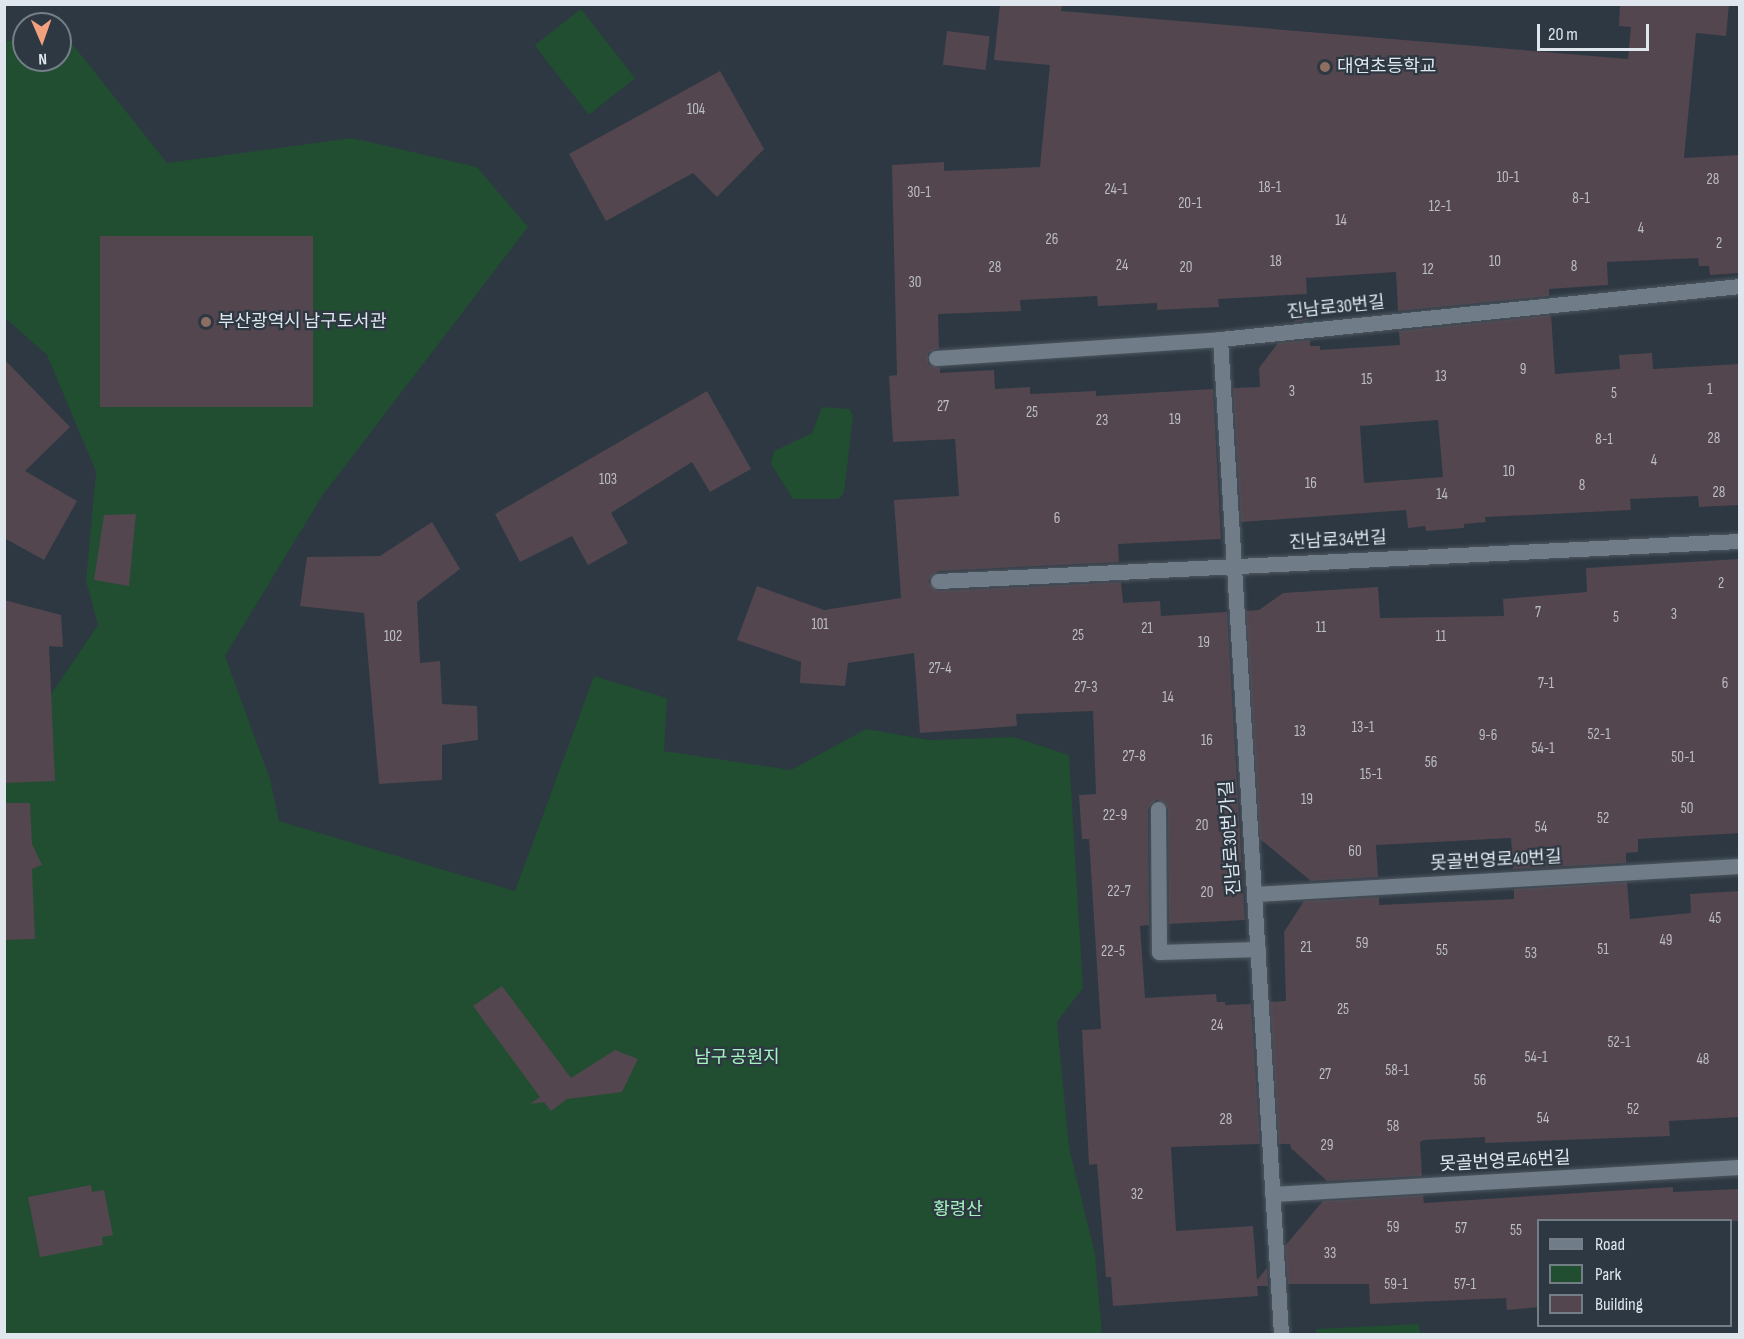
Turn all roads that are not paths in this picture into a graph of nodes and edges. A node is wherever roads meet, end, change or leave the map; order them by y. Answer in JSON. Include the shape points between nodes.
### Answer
{"nodes":[{"id":1,"x":1740,"y":286,"type":"edge"},
{"id":2,"x":1220,"y":339,"type":"junction"},
{"id":3,"x":936,"y":358,"type":"dead end"},
{"id":4,"x":1740,"y":541,"type":"edge"},
{"id":5,"x":1234,"y":566,"type":"junction"},
{"id":6,"x":938,"y":581,"type":"dead end"},
{"id":7,"x":1158,"y":809,"type":"dead end"},
{"id":8,"x":1740,"y":866,"type":"edge"},
{"id":9,"x":1254,"y":894,"type":"junction"},
{"id":10,"x":1258,"y":949,"type":"junction"},
{"id":11,"x":1740,"y":1167,"type":"edge"},
{"id":12,"x":1272,"y":1194,"type":"junction"},
{"id":13,"x":1281,"y":1335,"type":"edge"}],
"edges":[{"from":1,"to":2,"type":"street","name":"진남로30번길"},
{"from":2,"to":3,"type":"street","name":"진남로30번길"},
{"from":2,"to":5,"type":"street","name":"진남로30번가길"},
{"from":4,"to":5,"type":"street","name":"진남로34번길"},
{"from":5,"to":6,"type":"street","name":"진남로34번길"},
{"from":5,"to":9,"type":"street","name":"진남로30번가길"},
{"from":7,"to":10,"type":"street","via":[[1159,952]]},
{"from":8,"to":9,"type":"street","name":"못골번영로40번길"},
{"from":9,"to":10,"type":"street","name":"진남로30번가길"},
{"from":10,"to":12,"type":"street","name":"진남로30번가길"},
{"from":11,"to":12,"type":"street","name":"못골번영로46번길"},
{"from":12,"to":13,"type":"street","name":"진남로30번가길"}]}
